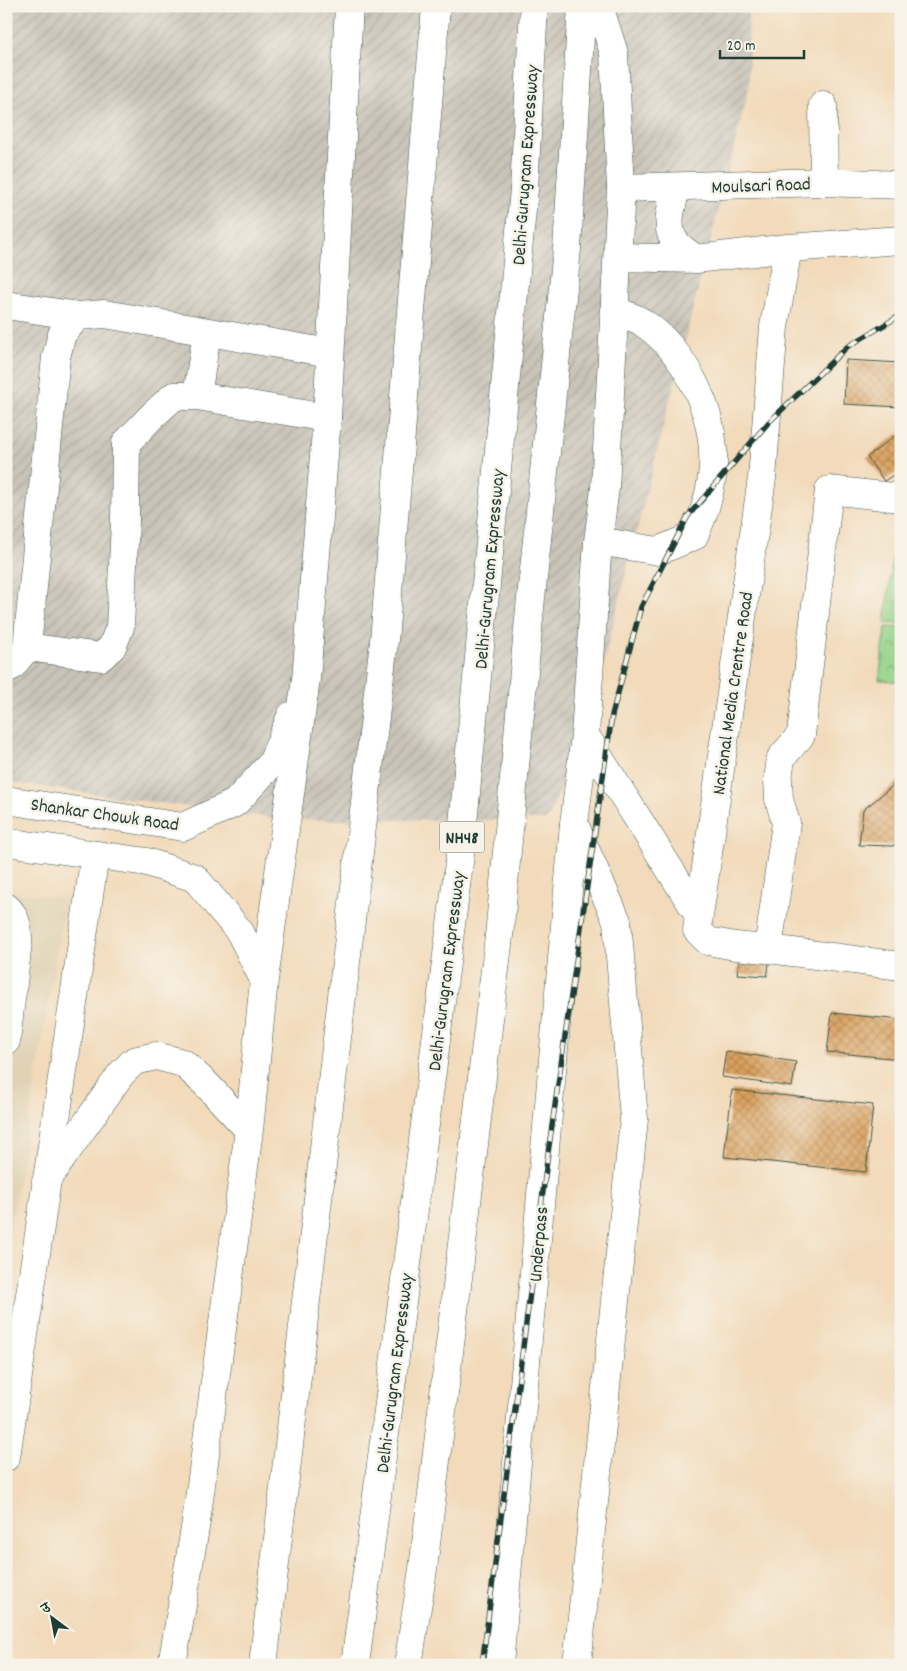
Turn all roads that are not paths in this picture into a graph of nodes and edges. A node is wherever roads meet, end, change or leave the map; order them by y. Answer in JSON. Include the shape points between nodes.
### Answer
{"nodes":[{"id":1,"x":349,"y":6,"type":"edge"},
{"id":2,"x":436,"y":6,"type":"edge"},
{"id":3,"x":534,"y":6,"type":"edge"},
{"id":4,"x":582,"y":6,"type":"edge"},
{"id":5,"x":599,"y":6,"type":"edge"},
{"id":6,"x":823,"y":105,"type":"dead end"},
{"id":7,"x":824,"y":182,"type":"junction"},
{"id":8,"x":901,"y":185,"type":"edge"},
{"id":9,"x":677,"y":187,"type":"junction"},
{"id":10,"x":621,"y":188,"type":"junction"},
{"id":11,"x":901,"y":240,"type":"edge"},
{"id":12,"x":788,"y":248,"type":"junction"},
{"id":13,"x":618,"y":257,"type":"junction"},
{"id":14,"x":696,"y":259,"type":"junction"},
{"id":15,"x":6,"y":304,"type":"edge"},
{"id":16,"x":614,"y":310,"type":"junction"},
{"id":17,"x":78,"y":316,"type":"junction"},
{"id":18,"x":207,"y":332,"type":"junction"},
{"id":19,"x":330,"y":353,"type":"junction"},
{"id":20,"x":196,"y":396,"type":"junction"},
{"id":21,"x":327,"y":418,"type":"junction"},
{"id":22,"x":901,"y":498,"type":"edge"},
{"id":23,"x":598,"y":542,"type":"junction"},
{"id":24,"x":26,"y":647,"type":"junction"},
{"id":25,"x":6,"y":669,"type":"edge"},
{"id":26,"x":306,"y":680,"type":"junction"},
{"id":27,"x":585,"y":735,"type":"junction"},
{"id":28,"x":6,"y":800,"type":"edge"},
{"id":29,"x":574,"y":824,"type":"junction"},
{"id":30,"x":6,"y":842,"type":"edge"},
{"id":31,"x":95,"y":855,"type":"junction"},
{"id":32,"x":6,"y":907,"type":"edge"},
{"id":33,"x":698,"y":914,"type":"junction"},
{"id":34,"x":768,"y":949,"type":"junction"},
{"id":35,"x":901,"y":966,"type":"edge"},
{"id":36,"x":264,"y":980,"type":"junction"},
{"id":37,"x":6,"y":1041,"type":"edge"},
{"id":38,"x":250,"y":1130,"type":"junction"},
{"id":39,"x":46,"y":1180,"type":"junction"},
{"id":40,"x":15,"y":1336,"type":"edge"},
{"id":41,"x":6,"y":1458,"type":"edge"},
{"id":42,"x":172,"y":1665,"type":"edge"},
{"id":43,"x":263,"y":1665,"type":"edge"},
{"id":44,"x":355,"y":1665,"type":"edge"},
{"id":45,"x":408,"y":1665,"type":"edge"},
{"id":46,"x":499,"y":1665,"type":"edge"},
{"id":47,"x":576,"y":1665,"type":"edge"}],
"edges":[{"from":1,"to":19,"type":"main road"},
{"from":2,"to":43,"type":"main road","via":[[384,641]]},
{"from":3,"to":44,"type":"main road","name":"Delhi-Gurugram Expressway","number":"NH48","via":[[524,189],[460,855]]},
{"from":4,"to":45,"type":"main road","via":[[567,249],[499,936],[425,1549]]},
{"from":5,"to":10,"type":"main road","name":"Underpass","via":[[614,54]]},
{"from":6,"to":7,"type":"main road"},
{"from":7,"to":8,"type":"main road","name":"Moulsari Road"},
{"from":7,"to":9,"type":"main road","name":"Moulsari Road"},
{"from":9,"to":10,"type":"main road","name":"Moulsari Road"},
{"from":9,"to":14,"type":"main road","via":[[670,210],[670,229],[676,243]]},
{"from":10,"to":13,"type":"main road","name":"Underpass"},
{"from":11,"to":12,"type":"main road"},
{"from":12,"to":14,"type":"main road"},
{"from":12,"to":33,"type":"main road","name":"National Media Crentre Road","via":[[774,327],[762,478]]},
{"from":13,"to":14,"type":"main road"},
{"from":13,"to":16,"type":"main road","name":"Underpass"},
{"from":15,"to":17,"type":"main road"},
{"from":16,"to":23,"type":"main road","name":"Underpass","via":[[605,488]]},
{"from":16,"to":23,"type":"main road","via":[[641,321],[680,359],[700,396],[712,433],[713,467],[706,508],[694,536],[658,551]]},
{"from":17,"to":18,"type":"main road","via":[[105,314]]},
{"from":17,"to":24,"type":"main road","via":[[62,334],[56,357]]},
{"from":18,"to":19,"type":"main road"},
{"from":18,"to":20,"type":"main road"},
{"from":19,"to":21,"type":"main road"},
{"from":20,"to":21,"type":"main road"},
{"from":20,"to":24,"type":"main road","via":[[174,396],[126,443],[126,521],[120,627],[112,647],[101,657]]},
{"from":21,"to":26,"type":"main road"},
{"from":22,"to":34,"type":"main road","via":[[829,490],[801,735],[781,758],[778,778],[779,799],[786,822]]},
{"from":23,"to":27,"type":"main road","name":"Underpass"},
{"from":24,"to":25,"type":"main road"},
{"from":26,"to":28,"type":"main road","name":"Shankar Chowk Road","via":[[272,762],[235,803],[183,827]]},
{"from":26,"to":36,"type":"main road"},
{"from":27,"to":29,"type":"main road","name":"Underpass"},
{"from":27,"to":33,"type":"main road"},
{"from":29,"to":46,"type":"main road","name":"Underpass"},
{"from":29,"to":47,"type":"main road","via":[[616,921],[634,1119]]},
{"from":30,"to":31,"type":"main road"},
{"from":31,"to":36,"type":"main road","via":[[147,862],[195,878],[240,932]]},
{"from":31,"to":39,"type":"main road"},
{"from":32,"to":37,"type":"main road","via":[[18,927],[18,942]]},
{"from":33,"to":34,"type":"main road","name":"National Media Crentre Road","via":[[697,930],[708,941]]},
{"from":34,"to":35,"type":"main road","name":"National Media Crentre Road"},
{"from":36,"to":38,"type":"main road"},
{"from":38,"to":39,"type":"main road","via":[[183,1063],[156,1056],[134,1061],[121,1074]]},
{"from":38,"to":42,"type":"main road","via":[[196,1522]]},
{"from":39,"to":40,"type":"main road"},
{"from":40,"to":41,"type":"main road"}]}
